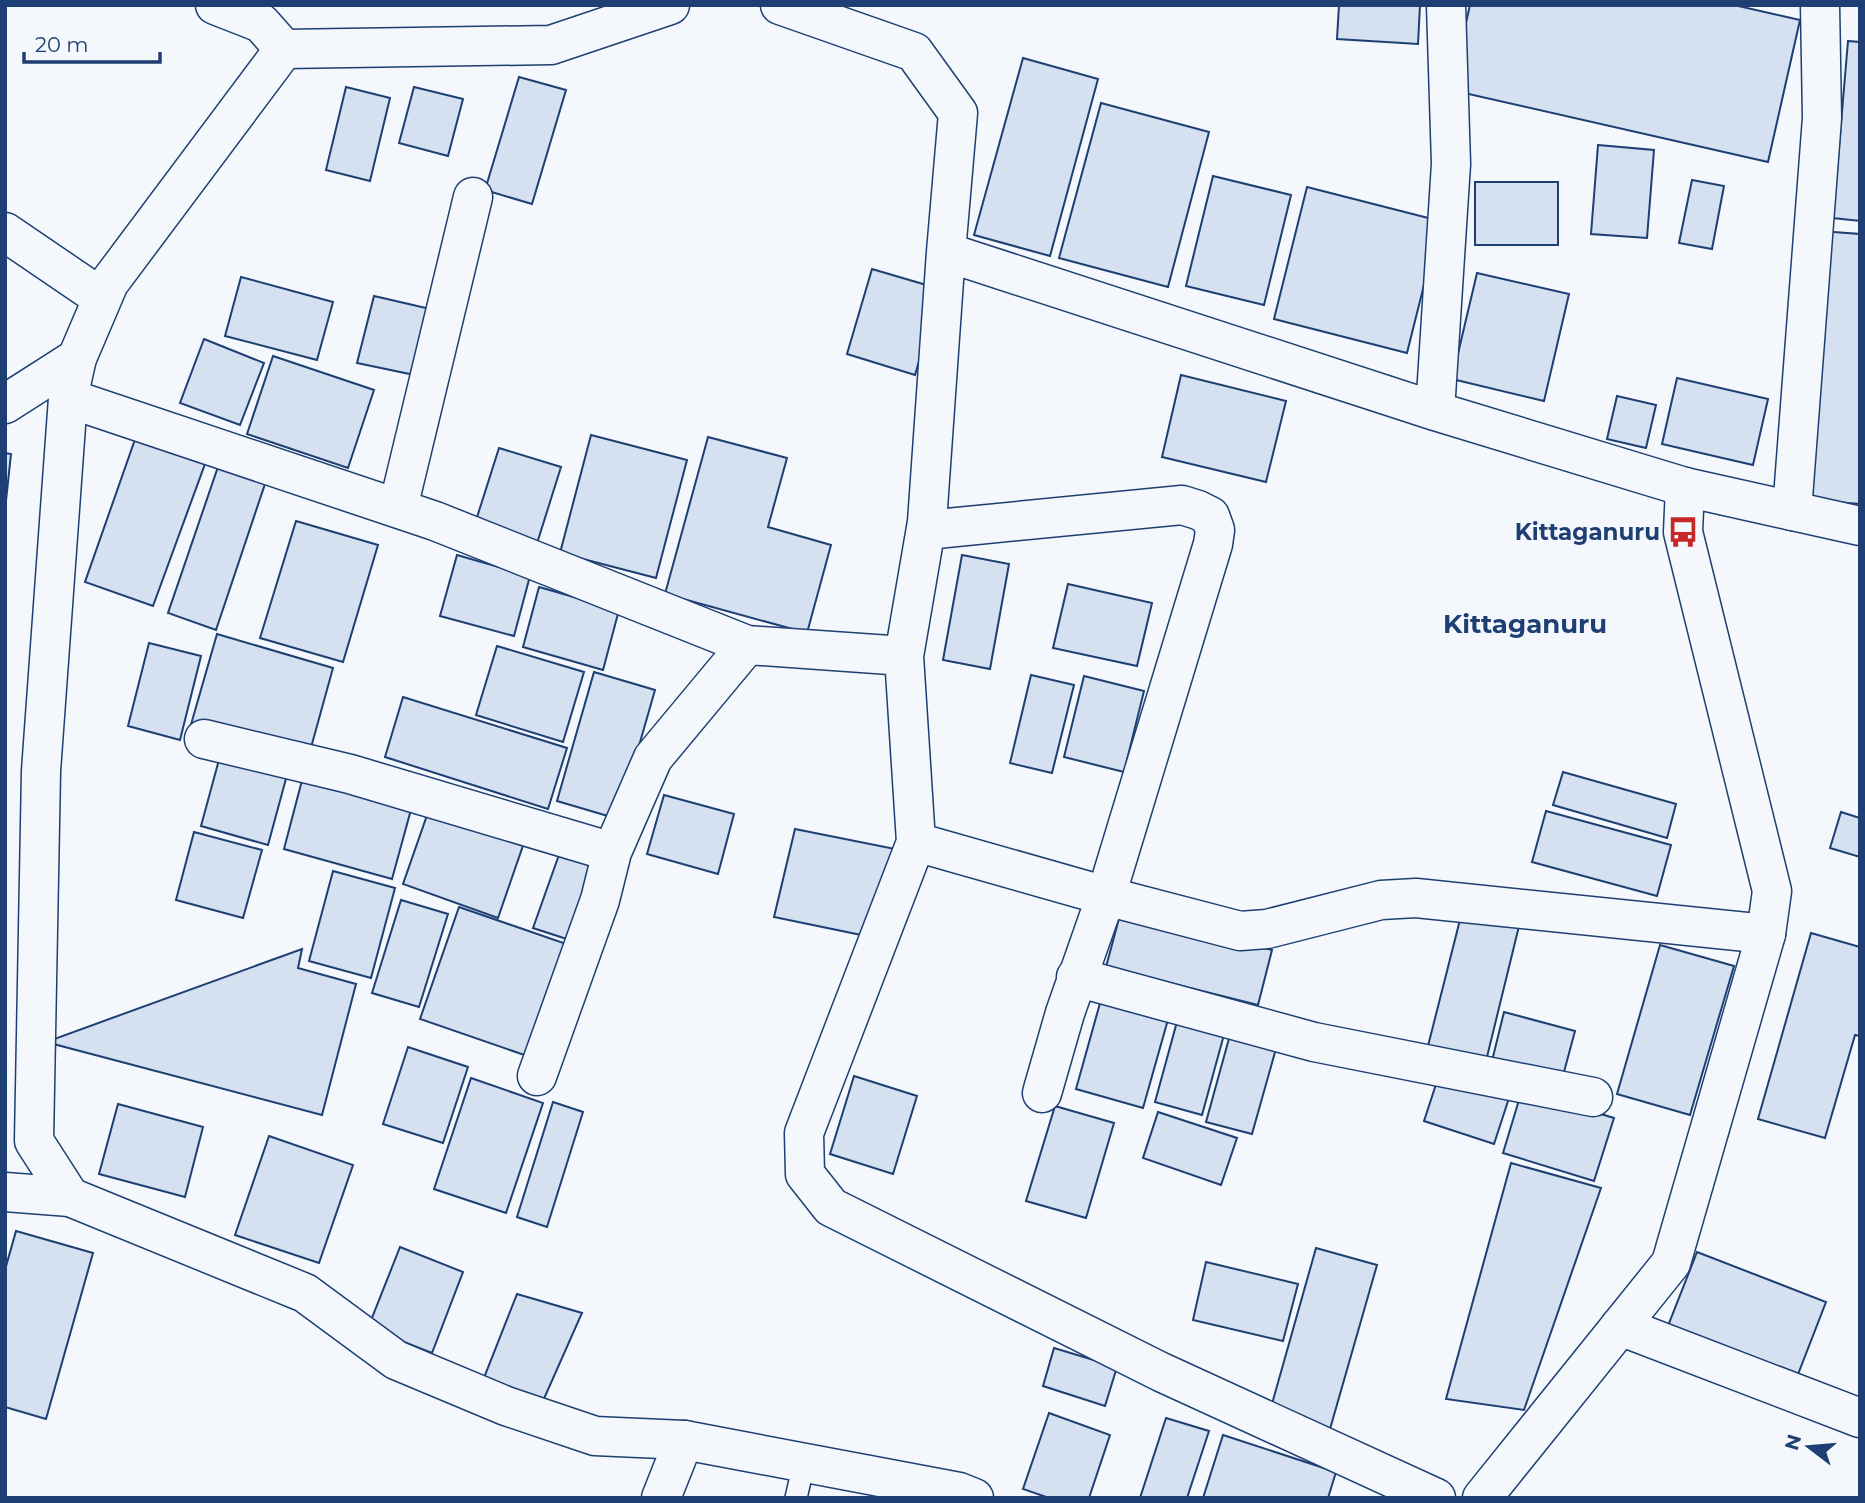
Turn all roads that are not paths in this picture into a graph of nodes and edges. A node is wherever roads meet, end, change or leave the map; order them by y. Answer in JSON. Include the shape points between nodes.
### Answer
{"nodes":[{"id":1,"x":215,"y":5,"type":"edge"},
{"id":2,"x":670,"y":5,"type":"edge"},
{"id":3,"x":780,"y":5,"type":"edge"},
{"id":4,"x":1446,"y":5,"type":"edge"},
{"id":5,"x":1820,"y":5,"type":"edge"},
{"id":6,"x":284,"y":49,"type":"junction"},
{"id":7,"x":473,"y":197,"type":"dead end"},
{"id":8,"x":5,"y":232,"type":"edge"},
{"id":9,"x":946,"y":252,"type":"junction"},
{"id":10,"x":102,"y":298,"type":"junction"},
{"id":11,"x":77,"y":358,"type":"junction"},
{"id":12,"x":68,"y":398,"type":"junction"},
{"id":13,"x":5,"y":404,"type":"edge"},
{"id":14,"x":1434,"y":411,"type":"junction"},
{"id":15,"x":1685,"y":487,"type":"junction"},
{"id":16,"x":398,"y":508,"type":"junction"},
{"id":17,"x":1792,"y":511,"type":"junction"},
{"id":18,"x":1860,"y":526,"type":"edge"},
{"id":19,"x":926,"y":530,"type":"junction"},
{"id":20,"x":747,"y":645,"type":"junction"},
{"id":21,"x":904,"y":656,"type":"junction"},
{"id":22,"x":204,"y":739,"type":"dead end"},
{"id":23,"x":916,"y":842,"type":"junction"},
{"id":24,"x":612,"y":852,"type":"junction"},
{"id":25,"x":1106,"y":896,"type":"junction"},
{"id":26,"x":1766,"y":934,"type":"junction"},
{"id":27,"x":1076,"y":977,"type":"junction"},
{"id":28,"x":537,"y":1076,"type":"dead end"},
{"id":29,"x":1042,"y":1093,"type":"dead end"},
{"id":30,"x":1593,"y":1097,"type":"dead end"},
{"id":31,"x":5,"y":1192,"type":"edge"},
{"id":32,"x":70,"y":1197,"type":"junction"},
{"id":33,"x":1620,"y":1326,"type":"junction"},
{"id":34,"x":1860,"y":1418,"type":"edge"},
{"id":35,"x":684,"y":1440,"type":"junction"},
{"id":36,"x":800,"y":1480,"type":"edge"},
{"id":37,"x":661,"y":1498,"type":"edge"},
{"id":38,"x":974,"y":1498,"type":"edge"},
{"id":39,"x":1436,"y":1498,"type":"edge"},
{"id":40,"x":1482,"y":1498,"type":"edge"}],
"edges":[{"from":1,"to":6,"type":"street","via":[[261,23]]},
{"from":2,"to":6,"type":"street","via":[[551,45]]},
{"from":3,"to":9,"type":"street","via":[[914,52],[958,113]]},
{"from":4,"to":14,"type":"street","via":[[1451,164]]},
{"from":5,"to":17,"type":"street","via":[[1822,118]]},
{"from":6,"to":10,"type":"street"},
{"from":7,"to":16,"type":"street"},
{"from":8,"to":10,"type":"street"},
{"from":9,"to":14,"type":"street"},
{"from":9,"to":19,"type":"street"},
{"from":10,"to":11,"type":"street"},
{"from":11,"to":12,"type":"street"},
{"from":11,"to":13,"type":"street"},
{"from":12,"to":16,"type":"street"},
{"from":12,"to":32,"type":"street","via":[[41,771],[34,1141]]},
{"from":14,"to":15,"type":"street"},
{"from":15,"to":17,"type":"street"},
{"from":15,"to":26,"type":"street","via":[[1683,532],[1772,891]]},
{"from":16,"to":20,"type":"street"},
{"from":17,"to":18,"type":"street"},
{"from":19,"to":21,"type":"street"},
{"from":19,"to":25,"type":"street","via":[[1182,505],[1210,516],[1213,544]]},
{"from":20,"to":21,"type":"street"},
{"from":20,"to":24,"type":"street","via":[[653,758]]},
{"from":21,"to":23,"type":"street"},
{"from":22,"to":24,"type":"street","via":[[350,774]]},
{"from":23,"to":25,"type":"street"},
{"from":23,"to":39,"type":"street","via":[[804,1133],[805,1174],[822,1196],[831,1207],[1161,1372]]},
{"from":24,"to":28,"type":"street","via":[[600,900]]},
{"from":25,"to":26,"type":"street","via":[[1240,931],[1267,929],[1381,900],[1416,898]]},
{"from":25,"to":27,"type":"street"},
{"from":26,"to":33,"type":"street","via":[[1671,1263]]},
{"from":27,"to":29,"type":"street"},
{"from":27,"to":30,"type":"street","via":[[1314,1042]]},
{"from":31,"to":32,"type":"street"},
{"from":32,"to":35,"type":"street","via":[[305,1293],[396,1360],[506,1406],[595,1436]]},
{"from":33,"to":34,"type":"street"},
{"from":33,"to":40,"type":"street"},
{"from":35,"to":36,"type":"street"},
{"from":35,"to":37,"type":"street"},
{"from":36,"to":38,"type":"street","via":[[959,1492]]}]}
